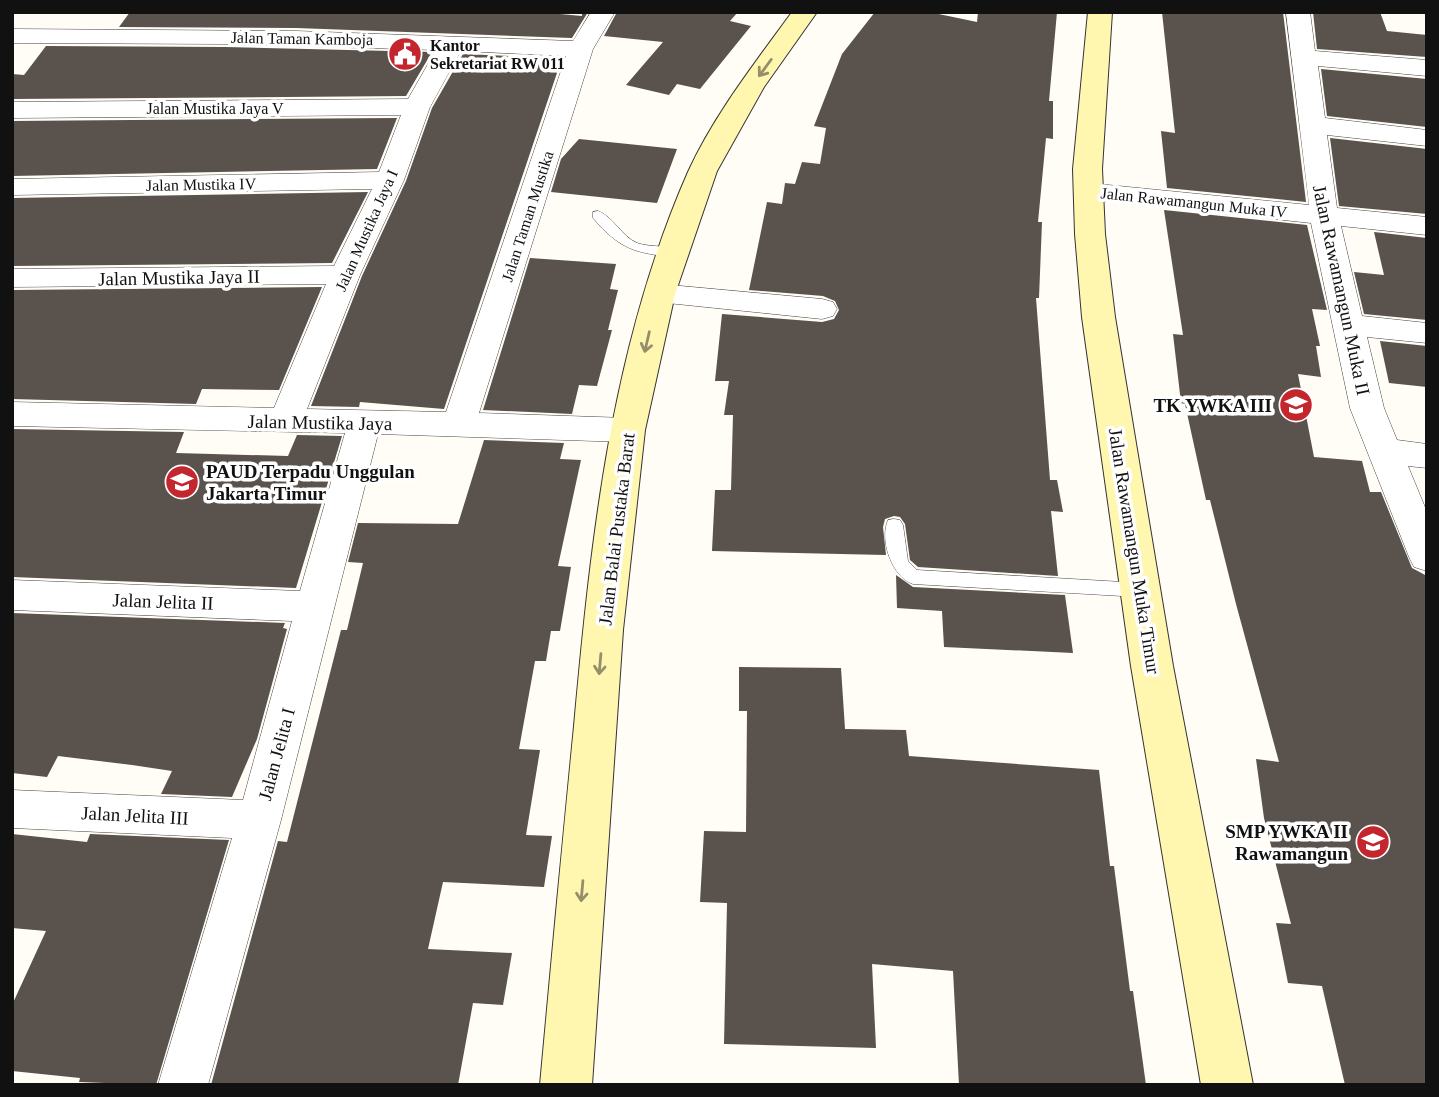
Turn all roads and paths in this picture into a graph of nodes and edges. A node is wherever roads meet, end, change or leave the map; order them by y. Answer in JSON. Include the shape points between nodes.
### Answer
{"nodes":[{"id":1,"x":185,"y":12,"type":"edge"},
{"id":2,"x":303,"y":12,"type":"edge"},
{"id":3,"x":603,"y":12,"type":"edge"},
{"id":4,"x":805,"y":12,"type":"edge"},
{"id":5,"x":1100,"y":12,"type":"edge"},
{"id":6,"x":1297,"y":12,"type":"edge"},
{"id":7,"x":120,"y":15,"type":"dead end"},
{"id":8,"x":19,"y":31,"type":"edge"},
{"id":9,"x":169,"y":35,"type":"junction"},
{"id":10,"x":286,"y":38,"type":"junction"},
{"id":11,"x":453,"y":42,"type":"junction"},
{"id":12,"x":580,"y":49,"type":"junction"},
{"id":13,"x":1306,"y":58,"type":"junction"},
{"id":14,"x":1427,"y":68,"type":"edge"},
{"id":15,"x":417,"y":107,"type":"junction"},
{"id":16,"x":12,"y":110,"type":"edge"},
{"id":17,"x":1312,"y":125,"type":"junction"},
{"id":18,"x":1427,"y":138,"type":"edge"},
{"id":19,"x":390,"y":180,"type":"junction"},
{"id":20,"x":12,"y":187,"type":"edge"},
{"id":21,"x":1087,"y":191,"type":"junction"},
{"id":22,"x":598,"y":215,"type":"dead end"},
{"id":23,"x":1324,"y":215,"type":"junction"},
{"id":24,"x":1427,"y":226,"type":"edge"},
{"id":25,"x":674,"y":253,"type":"junction"},
{"id":26,"x":345,"y":275,"type":"junction"},
{"id":27,"x":12,"y":278,"type":"edge"},
{"id":28,"x":659,"y":294,"type":"junction"},
{"id":29,"x":822,"y":309,"type":"dead end"},
{"id":30,"x":1348,"y":326,"type":"junction"},
{"id":31,"x":1427,"y":334,"type":"edge"},
{"id":32,"x":12,"y":414,"type":"edge"},
{"id":33,"x":285,"y":421,"type":"junction"},
{"id":34,"x":366,"y":423,"type":"junction"},
{"id":35,"x":459,"y":424,"type":"junction"},
{"id":36,"x":627,"y":430,"type":"junction"},
{"id":37,"x":1384,"y":451,"type":"junction"},
{"id":38,"x":1427,"y":456,"type":"edge"},
{"id":39,"x":894,"y":525,"type":"dead end"},
{"id":40,"x":1427,"y":557,"type":"edge"},
{"id":41,"x":1140,"y":590,"type":"junction"},
{"id":42,"x":12,"y":595,"type":"edge"},
{"id":43,"x":314,"y":607,"type":"junction"},
{"id":44,"x":12,"y":809,"type":"edge"},
{"id":45,"x":258,"y":820,"type":"junction"},
{"id":46,"x":183,"y":1085,"type":"edge"},
{"id":47,"x":566,"y":1085,"type":"edge"},
{"id":48,"x":1227,"y":1085,"type":"edge"}],
"edges":[{"from":1,"to":9,"type":"street"},
{"from":2,"to":10,"type":"street"},
{"from":3,"to":12,"type":"street","name":"Jalan Taman Mustika"},
{"from":4,"to":25,"type":"street","name":"Jalan Balai Pustaka Barat","one_way":true,"via":[[751,86],[703,171]]},
{"from":5,"to":21,"type":"street","name":"Jalan Rawamangun Muka Timur"},
{"from":6,"to":13,"type":"street","name":"Jalan Rawamangun Muka II"},
{"from":7,"to":8,"type":"street"},
{"from":8,"to":9,"type":"street","name":"Jalan Taman Kamboja"},
{"from":9,"to":10,"type":"street","name":"Jalan Taman Kamboja"},
{"from":10,"to":11,"type":"street","name":"Jalan Taman Kamboja"},
{"from":11,"to":12,"type":"street","name":"Jalan Taman Kamboja"},
{"from":11,"to":15,"type":"street","name":"Jalan Mustika Jaya I"},
{"from":12,"to":35,"type":"street","name":"Jalan Taman Mustika"},
{"from":13,"to":14,"type":"street"},
{"from":13,"to":17,"type":"street","name":"Jalan Rawamangun Muka II"},
{"from":15,"to":16,"type":"street","name":"Jalan Mustika Jaya V"},
{"from":15,"to":19,"type":"street","name":"Jalan Mustika Jaya I"},
{"from":17,"to":18,"type":"street"},
{"from":17,"to":23,"type":"street","name":"Jalan Rawamangun Muka II"},
{"from":19,"to":20,"type":"street","name":"Jalan Mustika IV"},
{"from":19,"to":26,"type":"street","name":"Jalan Mustika Jaya I"},
{"from":21,"to":23,"type":"street","name":"Jalan Rawamangun Muka IV"},
{"from":21,"to":41,"type":"street","name":"Jalan Rawamangun Muka Timur","via":[[1101,326]]},
{"from":22,"to":25,"type":"lane","via":[[619,241]]},
{"from":23,"to":24,"type":"street","name":"Jalan Rawamangun Muka IV"},
{"from":23,"to":30,"type":"street","name":"Jalan Rawamangun Muka II"},
{"from":25,"to":28,"type":"street","name":"Jalan Balai Pustaka Barat"},
{"from":26,"to":27,"type":"street","name":"Jalan Mustika Jaya II"},
{"from":26,"to":33,"type":"street","name":"Jalan Mustika Jaya I"},
{"from":28,"to":29,"type":"street"},
{"from":28,"to":36,"type":"street","name":"Jalan Balai Pustaka Barat","one_way":true},
{"from":30,"to":31,"type":"street"},
{"from":30,"to":37,"type":"street","name":"Jalan Rawamangun Muka II","via":[[1367,408]]},
{"from":32,"to":33,"type":"street","name":"Jalan Mustika Jaya"},
{"from":33,"to":34,"type":"street","name":"Jalan Mustika Jaya"},
{"from":34,"to":35,"type":"street","name":"Jalan Mustika Jaya"},
{"from":34,"to":43,"type":"street","name":"Jalan Jelita I"},
{"from":35,"to":36,"type":"street","name":"Jalan Mustika Jaya"},
{"from":36,"to":47,"type":"street","name":"Jalan Balai Pustaka Barat","one_way":true,"via":[[603,630]]},
{"from":37,"to":38,"type":"street"},
{"from":37,"to":40,"type":"street","name":"Jalan Rawamangun Muka II"},
{"from":39,"to":41,"type":"lane","via":[[898,560],[902,570],[913,577]]},
{"from":41,"to":48,"type":"street","name":"Jalan Rawamangun Muka Timur"},
{"from":42,"to":43,"type":"street","name":"Jalan Jelita II"},
{"from":43,"to":45,"type":"street","name":"Jalan Jelita I"},
{"from":44,"to":45,"type":"street","name":"Jalan Jelita III"},
{"from":45,"to":46,"type":"street","name":"Jalan Jelita I"}]}
